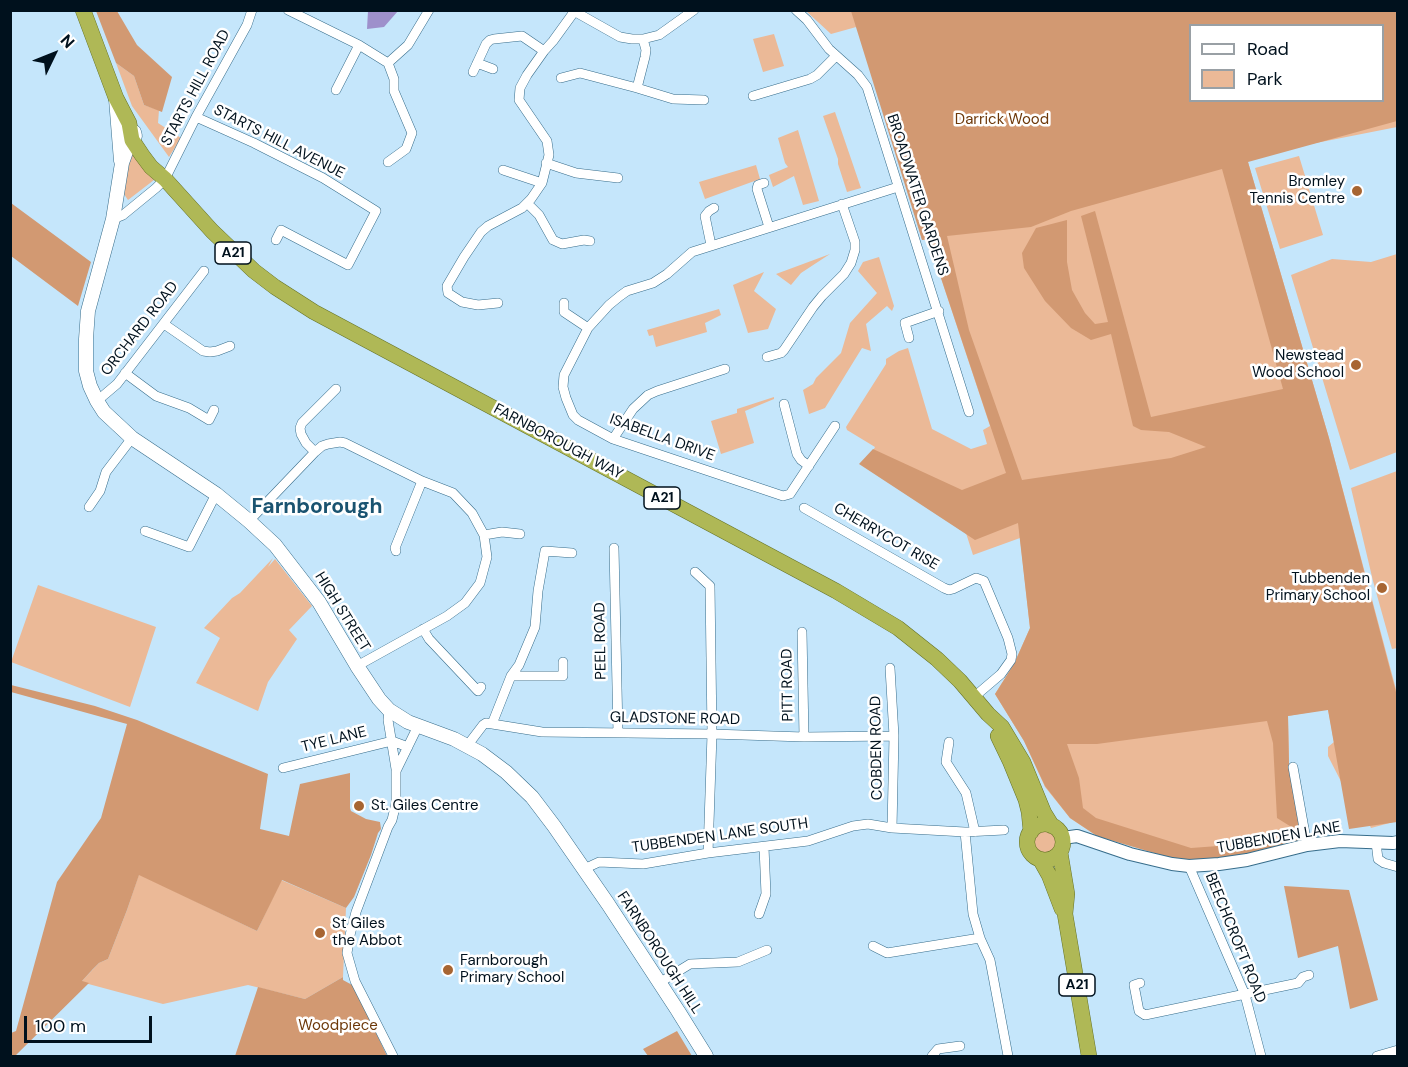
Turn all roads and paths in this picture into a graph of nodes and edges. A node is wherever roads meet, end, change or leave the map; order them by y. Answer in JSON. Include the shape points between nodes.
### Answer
{"nodes":[{"id":1,"x":83,"y":10,"type":"edge"},
{"id":2,"x":252,"y":10,"type":"edge"},
{"id":3,"x":288,"y":10,"type":"edge"},
{"id":4,"x":429,"y":10,"type":"edge"},
{"id":5,"x":596,"y":10,"type":"edge"},
{"id":6,"x":693,"y":10,"type":"edge"},
{"id":7,"x":796,"y":10,"type":"edge"},
{"id":8,"x":573,"y":11,"type":"edge"},
{"id":9,"x":590,"y":19,"type":"junction"},
{"id":10,"x":643,"y":39,"type":"junction"},
{"id":11,"x":359,"y":45,"type":"junction"},
{"id":12,"x":544,"y":51,"type":"junction"},
{"id":13,"x":836,"y":56,"type":"junction"},
{"id":14,"x":388,"y":63,"type":"junction"},
{"id":15,"x":493,"y":69,"type":"dead end"},
{"id":16,"x":561,"y":78,"type":"dead end"},
{"id":17,"x":637,"y":88,"type":"junction"},
{"id":18,"x":336,"y":90,"type":"dead end"},
{"id":19,"x":753,"y":96,"type":"dead end"},
{"id":20,"x":116,"y":98,"type":"junction"},
{"id":21,"x":704,"y":100,"type":"dead end"},
{"id":22,"x":196,"y":117,"type":"junction"},
{"id":23,"x":132,"y":131,"type":"junction"},
{"id":24,"x":388,"y":162,"type":"dead end"},
{"id":25,"x":122,"y":163,"type":"junction"},
{"id":26,"x":546,"y":163,"type":"junction"},
{"id":27,"x":503,"y":170,"type":"dead end"},
{"id":28,"x":517,"y":175,"type":"junction"},
{"id":29,"x":618,"y":178,"type":"dead end"},
{"id":30,"x":165,"y":179,"type":"junction"},
{"id":31,"x":542,"y":183,"type":"junction"},
{"id":32,"x":764,"y":183,"type":"dead end"},
{"id":33,"x":513,"y":185,"type":"dead end"},
{"id":34,"x":898,"y":187,"type":"junction"},
{"id":35,"x":527,"y":203,"type":"junction"},
{"id":36,"x":842,"y":204,"type":"junction"},
{"id":37,"x":714,"y":208,"type":"dead end"},
{"id":38,"x":113,"y":219,"type":"junction"},
{"id":39,"x":769,"y":227,"type":"junction"},
{"id":40,"x":276,"y":240,"type":"dead end"},
{"id":41,"x":590,"y":241,"type":"dead end"},
{"id":42,"x":711,"y":245,"type":"junction"},
{"id":43,"x":204,"y":271,"type":"dead end"},
{"id":44,"x":498,"y":303,"type":"dead end"},
{"id":45,"x":564,"y":303,"type":"dead end"},
{"id":46,"x":939,"y":311,"type":"junction"},
{"id":47,"x":164,"y":324,"type":"junction"},
{"id":48,"x":588,"y":328,"type":"junction"},
{"id":49,"x":909,"y":338,"type":"dead end"},
{"id":50,"x":230,"y":346,"type":"dead end"},
{"id":51,"x":767,"y":357,"type":"dead end"},
{"id":52,"x":725,"y":369,"type":"dead end"},
{"id":53,"x":125,"y":373,"type":"junction"},
{"id":54,"x":336,"y":389,"type":"dead end"},
{"id":55,"x":97,"y":401,"type":"junction"},
{"id":56,"x":784,"y":404,"type":"dead end"},
{"id":57,"x":214,"y":410,"type":"dead end"},
{"id":58,"x":969,"y":412,"type":"dead end"},
{"id":59,"x":835,"y":426,"type":"dead end"},
{"id":60,"x":132,"y":438,"type":"junction"},
{"id":61,"x":613,"y":439,"type":"junction"},
{"id":62,"x":315,"y":452,"type":"junction"},
{"id":63,"x":809,"y":466,"type":"junction"},
{"id":64,"x":422,"y":481,"type":"junction"},
{"id":65,"x":216,"y":494,"type":"junction"},
{"id":66,"x":89,"y":507,"type":"dead end"},
{"id":67,"x":804,"y":508,"type":"dead end"},
{"id":68,"x":249,"y":521,"type":"junction"},
{"id":69,"x":145,"y":531,"type":"dead end"},
{"id":70,"x":520,"y":534,"type":"dead end"},
{"id":71,"x":484,"y":536,"type":"junction"},
{"id":72,"x":614,"y":548,"type":"dead end"},
{"id":73,"x":396,"y":551,"type":"dead end"},
{"id":74,"x":572,"y":552,"type":"dead end"},
{"id":75,"x":695,"y":572,"type":"dead end"},
{"id":76,"x":423,"y":628,"type":"junction"},
{"id":77,"x":802,"y":632,"type":"dead end"},
{"id":78,"x":563,"y":662,"type":"dead end"},
{"id":79,"x":357,"y":666,"type":"junction"},
{"id":80,"x":890,"y":668,"type":"dead end"},
{"id":81,"x":511,"y":676,"type":"junction"},
{"id":82,"x":481,"y":687,"type":"dead end"},
{"id":83,"x":974,"y":697,"type":"junction"},
{"id":84,"x":389,"y":710,"type":"junction"},
{"id":85,"x":988,"y":714,"type":"junction"},
{"id":86,"x":492,"y":724,"type":"junction"},
{"id":87,"x":418,"y":726,"type":"junction"},
{"id":88,"x":618,"y":733,"type":"junction"},
{"id":89,"x":712,"y":734,"type":"junction"},
{"id":90,"x":894,"y":736,"type":"junction"},
{"id":91,"x":804,"y":737,"type":"junction"},
{"id":92,"x":392,"y":741,"type":"junction"},
{"id":93,"x":949,"y":742,"type":"dead end"},
{"id":94,"x":467,"y":746,"type":"junction"},
{"id":95,"x":408,"y":747,"type":"junction"},
{"id":96,"x":1293,"y":767,"type":"dead end"},
{"id":97,"x":284,"y":768,"type":"dead end"},
{"id":98,"x":396,"y":771,"type":"junction"},
{"id":99,"x":1052,"y":826,"type":"junction"},
{"id":100,"x":892,"y":828,"type":"junction"},
{"id":101,"x":1004,"y":830,"type":"dead end"},
{"id":102,"x":970,"y":832,"type":"junction"},
{"id":103,"x":1031,"y":832,"type":"junction"},
{"id":104,"x":1376,"y":842,"type":"junction"},
{"id":105,"x":1398,"y":842,"type":"edge"},
{"id":106,"x":1061,"y":845,"type":"junction"},
{"id":107,"x":1307,"y":846,"type":"junction"},
{"id":108,"x":764,"y":847,"type":"junction"},
{"id":109,"x":708,"y":853,"type":"junction"},
{"id":110,"x":1040,"y":859,"type":"junction"},
{"id":111,"x":1189,"y":866,"type":"junction"},
{"id":112,"x":584,"y":869,"type":"junction"},
{"id":113,"x":1397,"y":870,"type":"edge"},
{"id":114,"x":759,"y":914,"type":"dead end"},
{"id":115,"x":1065,"y":914,"type":"junction"},
{"id":116,"x":981,"y":938,"type":"junction"},
{"id":117,"x":873,"y":946,"type":"dead end"},
{"id":118,"x":767,"y":950,"type":"dead end"},
{"id":119,"x":1309,"y":975,"type":"dead end"},
{"id":120,"x":659,"y":983,"type":"junction"},
{"id":121,"x":1140,"y":983,"type":"dead end"},
{"id":122,"x":1245,"y":995,"type":"junction"},
{"id":123,"x":960,"y":1046,"type":"dead end"},
{"id":124,"x":1398,"y":1050,"type":"edge"},
{"id":125,"x":393,"y":1056,"type":"edge"},
{"id":126,"x":705,"y":1056,"type":"edge"},
{"id":127,"x":932,"y":1056,"type":"edge"},
{"id":128,"x":1008,"y":1056,"type":"edge"},
{"id":129,"x":1089,"y":1056,"type":"edge"},
{"id":130,"x":1261,"y":1056,"type":"edge"},
{"id":131,"x":1377,"y":1056,"type":"edge"}],
"edges":[{"from":1,"to":20,"type":"highway","number":"A21"},
{"from":2,"to":22,"type":"street","name":"STARTS HILL ROAD"},
{"from":3,"to":11,"type":"street"},
{"from":4,"to":14,"type":"street","via":[[408,45]]},
{"from":5,"to":9,"type":"street"},
{"from":6,"to":10,"type":"street","via":[[660,35]]},
{"from":7,"to":13,"type":"street","name":"BROADWATER GARDENS"},
{"from":8,"to":9,"type":"street"},
{"from":8,"to":12,"type":"street"},
{"from":9,"to":10,"type":"street","via":[[620,37]]},
{"from":10,"to":17,"type":"street","via":[[646,50]]},
{"from":11,"to":14,"type":"street"},
{"from":11,"to":18,"type":"street"},
{"from":12,"to":15,"type":"street","via":[[522,36],[494,39],[486,45],[475,67]]},
{"from":12,"to":26,"type":"street","via":[[522,83],[519,100],[547,141]]},
{"from":13,"to":19,"type":"street","via":[[810,79]]},
{"from":13,"to":34,"type":"street","name":"BROADWATER GARDENS","via":[[867,87]]},
{"from":14,"to":24,"type":"street","via":[[394,91],[412,133],[406,149]]},
{"from":16,"to":17,"type":"street","via":[[580,73]]},
{"from":17,"to":21,"type":"street","via":[[673,99]]},
{"from":20,"to":23,"type":"highway","number":"A21"},
{"from":20,"to":25,"type":"main road","name":"HIGH STREET"},
{"from":22,"to":30,"type":"street","name":"STARTS HILL ROAD"},
{"from":22,"to":40,"type":"street","name":"STARTS HILL AVENUE","via":[[324,178],[376,211],[348,265],[281,230]]},
{"from":23,"to":25,"type":"main road","name":"HIGH STREET"},
{"from":23,"to":30,"type":"highway","number":"A21","via":[[152,167]]},
{"from":25,"to":38,"type":"main road","name":"HIGH STREET"},
{"from":26,"to":29,"type":"street","via":[[576,173]]},
{"from":26,"to":31,"type":"street"},
{"from":27,"to":28,"type":"street"},
{"from":28,"to":31,"type":"street"},
{"from":28,"to":33,"type":"street"},
{"from":30,"to":38,"type":"street"},
{"from":30,"to":83,"type":"highway","name":"FARNBOROUGH WAY","number":"A21","via":[[234,253],[288,296],[852,600],[924,648]]},
{"from":31,"to":35,"type":"street"},
{"from":32,"to":39,"type":"street","via":[[757,189]]},
{"from":34,"to":36,"type":"street","name":"ISABELLA DRIVE"},
{"from":34,"to":46,"type":"street","name":"BROADWATER GARDENS"},
{"from":35,"to":41,"type":"street","via":[[554,240],[562,244]]},
{"from":35,"to":44,"type":"street","via":[[481,232],[447,286],[448,293],[462,302]]},
{"from":36,"to":39,"type":"street","name":"ISABELLA DRIVE"},
{"from":36,"to":51,"type":"street","via":[[855,242],[851,263],[816,303],[784,350]]},
{"from":37,"to":42,"type":"street","via":[[705,216]]},
{"from":38,"to":55,"type":"main road","name":"HIGH STREET","via":[[86,325],[86,371]]},
{"from":39,"to":42,"type":"street","name":"ISABELLA DRIVE"},
{"from":42,"to":48,"type":"street","name":"ISABELLA DRIVE","via":[[692,252],[653,283],[627,291]]},
{"from":43,"to":47,"type":"street","name":"ORCHARD ROAD"},
{"from":45,"to":48,"type":"street","via":[[564,312]]},
{"from":46,"to":49,"type":"street","via":[[905,323]]},
{"from":46,"to":58,"type":"street","name":"BROADWATER GARDENS"},
{"from":47,"to":50,"type":"street","via":[[203,351]]},
{"from":47,"to":53,"type":"street","name":"ORCHARD ROAD"},
{"from":48,"to":61,"type":"street","name":"ISABELLA DRIVE","via":[[567,367],[563,387],[573,415]]},
{"from":52,"to":61,"type":"street","via":[[648,395],[633,409]]},
{"from":53,"to":55,"type":"street","name":"ORCHARD ROAD"},
{"from":53,"to":57,"type":"street","via":[[156,396],[209,420]]},
{"from":54,"to":62,"type":"street","via":[[300,428]]},
{"from":55,"to":60,"type":"main road","name":"HIGH STREET"},
{"from":56,"to":63,"type":"street","via":[[797,454]]},
{"from":59,"to":63,"type":"street"},
{"from":60,"to":65,"type":"main road","name":"HIGH STREET"},
{"from":60,"to":66,"type":"street","via":[[106,472]]},
{"from":61,"to":63,"type":"street","name":"ISABELLA DRIVE","via":[[783,496],[790,494]]},
{"from":62,"to":64,"type":"street","via":[[328,444],[345,443]]},
{"from":62,"to":68,"type":"street"},
{"from":64,"to":71,"type":"street","via":[[453,493],[472,513]]},
{"from":64,"to":73,"type":"street"},
{"from":65,"to":68,"type":"main road","name":"HIGH STREET"},
{"from":65,"to":69,"type":"street","via":[[189,547]]},
{"from":67,"to":83,"type":"street","name":"CHERRYCOT RISE","via":[[944,588],[953,589],[976,578],[986,584],[1012,654],[1000,674]]},
{"from":68,"to":79,"type":"main road","name":"HIGH STREET","via":[[275,545],[314,595]]},
{"from":70,"to":71,"type":"street"},
{"from":71,"to":76,"type":"street","via":[[487,557],[480,583],[465,603]]},
{"from":72,"to":88,"type":"street","name":"PEEL ROAD"},
{"from":74,"to":81,"type":"street","via":[[545,551],[534,627]]},
{"from":75,"to":89,"type":"street","via":[[710,586]]},
{"from":76,"to":79,"type":"street"},
{"from":76,"to":82,"type":"street","via":[[478,691]]},
{"from":77,"to":91,"type":"street","name":"PITT ROAD"},
{"from":78,"to":81,"type":"street","via":[[563,675]]},
{"from":79,"to":84,"type":"main road","name":"HIGH STREET"},
{"from":80,"to":90,"type":"street","name":"COBDEN ROAD"},
{"from":81,"to":86,"type":"street"},
{"from":83,"to":85,"type":"highway","name":"FARNBOROUGH WAY","number":"A21"},
{"from":84,"to":87,"type":"main road","name":"HIGH STREET"},
{"from":84,"to":92,"type":"street"},
{"from":85,"to":99,"type":"highway","name":"FARNBOROUGH WAY","number":"A21","via":[[1017,750]]},
{"from":85,"to":103,"type":"highway","name":"FARNBOROUGH WAY","number":"A21","via":[[1021,787]]},
{"from":86,"to":88,"type":"street","name":"GLADSTONE ROAD","via":[[542,732]]},
{"from":86,"to":94,"type":"street","via":[[483,725]]},
{"from":87,"to":94,"type":"main road","name":"HIGH STREET"},
{"from":87,"to":95,"type":"street"},
{"from":88,"to":89,"type":"street","name":"GLADSTONE ROAD"},
{"from":89,"to":91,"type":"street","name":"GLADSTONE ROAD"},
{"from":89,"to":109,"type":"street"},
{"from":90,"to":91,"type":"street","name":"GLADSTONE ROAD"},
{"from":90,"to":100,"type":"street","name":"COBDEN ROAD"},
{"from":92,"to":95,"type":"street"},
{"from":92,"to":97,"type":"street","name":"TYE LANE"},
{"from":92,"to":98,"type":"street"},
{"from":93,"to":102,"type":"street","via":[[946,762],[966,793]]},
{"from":94,"to":112,"type":"main road","name":"HIGH STREET","via":[[501,768],[532,797]]},
{"from":95,"to":98,"type":"street"},
{"from":96,"to":107,"type":"street"},
{"from":98,"to":125,"type":"street","via":[[392,820],[356,912],[347,953],[355,981]]},
{"from":99,"to":103,"type":"highway","via":[[1040,825]]},
{"from":99,"to":106,"type":"highway","via":[[1057,829]]},
{"from":100,"to":102,"type":"street","name":"TUBBENDEN LANE SOUTH"},
{"from":100,"to":108,"type":"street","name":"TUBBENDEN LANE SOUTH","via":[[853,826],[808,841]]},
{"from":101,"to":102,"type":"street","name":"TUBBENDEN LANE SOUTH"},
{"from":102,"to":116,"type":"street","via":[[973,914]]},
{"from":103,"to":110,"type":"highway","via":[[1029,848]]},
{"from":104,"to":105,"type":"street","name":"TUBBENDEN LANE"},
{"from":104,"to":107,"type":"street","name":"TUBBENDEN LANE","via":[[1340,841]]},
{"from":104,"to":113,"type":"street","via":[[1378,859]]},
{"from":106,"to":110,"type":"highway","via":[[1056,856]]},
{"from":106,"to":111,"type":"street","name":"TUBBENDEN LANE","via":[[1077,836],[1130,854]]},
{"from":106,"to":115,"type":"highway","number":"A21"},
{"from":107,"to":111,"type":"street","name":"TUBBENDEN LANE","via":[[1247,860]]},
{"from":108,"to":109,"type":"street","name":"TUBBENDEN LANE SOUTH"},
{"from":108,"to":114,"type":"street","via":[[766,894]]},
{"from":109,"to":112,"type":"street","name":"TUBBENDEN LANE SOUTH","via":[[643,864],[599,862]]},
{"from":110,"to":115,"type":"highway","number":"A21"},
{"from":111,"to":122,"type":"street","name":"BEECHCROFT ROAD"},
{"from":112,"to":120,"type":"main road","name":"FARNBOROUGH HILL"},
{"from":115,"to":129,"type":"highway","number":"A21"},
{"from":116,"to":117,"type":"street","via":[[887,953]]},
{"from":116,"to":128,"type":"street","via":[[990,960]]},
{"from":118,"to":120,"type":"street","via":[[738,962],[690,964]]},
{"from":119,"to":122,"type":"street","via":[[1298,984]]},
{"from":120,"to":126,"type":"main road","name":"FARNBOROUGH HILL"},
{"from":121,"to":122,"type":"street","via":[[1134,985],[1139,1011],[1145,1015]]},
{"from":122,"to":130,"type":"street","name":"BEECHCROFT ROAD"},
{"from":123,"to":127,"type":"street","via":[[938,1049]]},
{"from":124,"to":131,"type":"street"}]}
